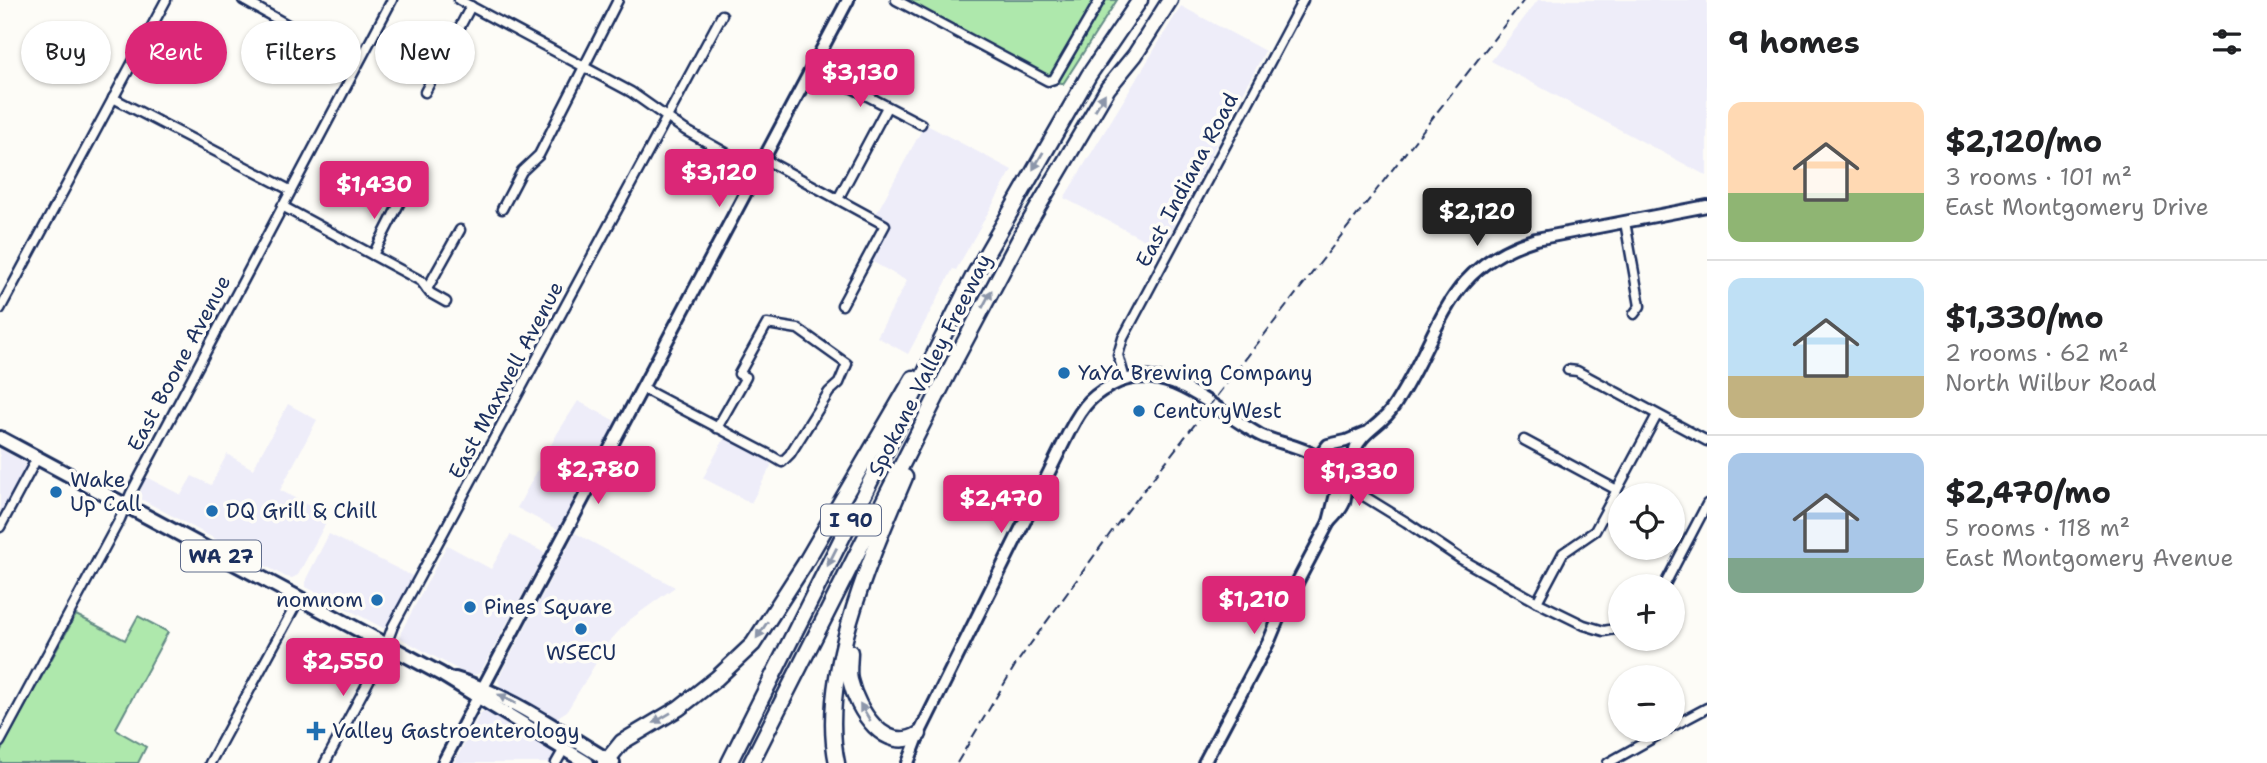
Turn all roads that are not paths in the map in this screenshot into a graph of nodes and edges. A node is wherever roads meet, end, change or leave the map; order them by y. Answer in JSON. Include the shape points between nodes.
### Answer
{"nodes":[{"id":1,"x":166,"y":0,"type":"edge"},
{"id":2,"x":243,"y":0,"type":"edge"},
{"id":3,"x":391,"y":0,"type":"edge"},
{"id":4,"x":459,"y":0,"type":"edge"},
{"id":5,"x":618,"y":0,"type":"edge"},
{"id":6,"x":848,"y":0,"type":"edge"},
{"id":7,"x":896,"y":0,"type":"edge"},
{"id":8,"x":1100,"y":0,"type":"edge"},
{"id":9,"x":1140,"y":0,"type":"edge"},
{"id":10,"x":1170,"y":0,"type":"edge"},
{"id":11,"x":1303,"y":0,"type":"edge"},
{"id":12,"x":471,"y":6,"type":"junction"},
{"id":13,"x":722,"y":15,"type":"dead end"},
{"id":14,"x":280,"y":21,"type":"edge"},
{"id":15,"x":584,"y":66,"type":"junction"},
{"id":16,"x":812,"y":67,"type":"junction"},
{"id":17,"x":425,"y":92,"type":"dead end"},
{"id":18,"x":113,"y":98,"type":"junction"},
{"id":19,"x":887,"y":107,"type":"junction"},
{"id":20,"x":668,"y":116,"type":"junction"},
{"id":21,"x":921,"y":124,"type":"dead end"},
{"id":22,"x":764,"y":159,"type":"junction"},
{"id":23,"x":758,"y":171,"type":"junction"},
{"id":24,"x":290,"y":190,"type":"junction"},
{"id":25,"x":838,"y":198,"type":"junction"},
{"id":26,"x":401,"y":200,"type":"dead end"},
{"id":27,"x":282,"y":206,"type":"junction"},
{"id":28,"x":1707,"y":206,"type":"edge"},
{"id":29,"x":502,"y":209,"type":"dead end"},
{"id":30,"x":1625,"y":222,"type":"junction"},
{"id":31,"x":460,"y":230,"type":"dead end"},
{"id":32,"x":373,"y":255,"type":"junction"},
{"id":33,"x":973,"y":277,"type":"junction"},
{"id":34,"x":427,"y":289,"type":"junction"},
{"id":35,"x":446,"y":302,"type":"dead end"},
{"id":36,"x":842,"y":305,"type":"dead end"},
{"id":37,"x":0,"y":309,"type":"edge"},
{"id":38,"x":1634,"y":314,"type":"dead end"},
{"id":39,"x":955,"y":360,"type":"junction"},
{"id":40,"x":1569,"y":370,"type":"dead end"},
{"id":41,"x":1125,"y":379,"type":"junction"},
{"id":42,"x":642,"y":388,"type":"junction"},
{"id":43,"x":1657,"y":415,"type":"junction"},
{"id":44,"x":718,"y":428,"type":"junction"},
{"id":45,"x":1367,"y":432,"type":"junction"},
{"id":46,"x":0,"y":438,"type":"edge"},
{"id":47,"x":1524,"y":440,"type":"dead end"},
{"id":48,"x":1707,"y":441,"type":"edge"},
{"id":49,"x":1334,"y":444,"type":"junction"},
{"id":50,"x":1294,"y":447,"type":"junction"},
{"id":51,"x":37,"y":458,"type":"junction"},
{"id":52,"x":1324,"y":469,"type":"junction"},
{"id":53,"x":1350,"y":469,"type":"junction"},
{"id":54,"x":1621,"y":483,"type":"edge"},
{"id":55,"x":1608,"y":485,"type":"edge"},
{"id":56,"x":1362,"y":494,"type":"junction"},
{"id":57,"x":1347,"y":495,"type":"junction"},
{"id":58,"x":1707,"y":504,"type":"edge"},
{"id":59,"x":126,"y":506,"type":"junction"},
{"id":60,"x":1608,"y":507,"type":"edge"},
{"id":61,"x":1329,"y":522,"type":"junction"},
{"id":62,"x":0,"y":527,"type":"edge"},
{"id":63,"x":1670,"y":574,"type":"edge"},
{"id":64,"x":861,"y":581,"type":"junction"},
{"id":65,"x":299,"y":598,"type":"junction"},
{"id":66,"x":1537,"y":602,"type":"junction"},
{"id":67,"x":1608,"y":630,"type":"edge"},
{"id":68,"x":386,"y":645,"type":"junction"},
{"id":69,"x":481,"y":693,"type":"junction"},
{"id":70,"x":1707,"y":708,"type":"edge"},
{"id":71,"x":1685,"y":720,"type":"edge"},
{"id":72,"x":919,"y":734,"type":"junction"},
{"id":73,"x":0,"y":742,"type":"edge"},
{"id":74,"x":1646,"y":742,"type":"edge"},
{"id":75,"x":564,"y":749,"type":"junction"},
{"id":76,"x":608,"y":762,"type":"edge"},
{"id":77,"x":210,"y":763,"type":"edge"},
{"id":78,"x":325,"y":763,"type":"edge"},
{"id":79,"x":443,"y":763,"type":"edge"},
{"id":80,"x":556,"y":763,"type":"edge"},
{"id":81,"x":587,"y":763,"type":"edge"},
{"id":82,"x":729,"y":763,"type":"edge"},
{"id":83,"x":751,"y":763,"type":"edge"},
{"id":84,"x":837,"y":763,"type":"edge"},
{"id":85,"x":908,"y":763,"type":"edge"},
{"id":86,"x":1204,"y":763,"type":"edge"},
{"id":87,"x":1608,"y":763,"type":"edge"}],
"edges":[{"from":1,"to":18,"type":"street"},
{"from":2,"to":14,"type":"street"},
{"from":3,"to":24,"type":"street","name":"East Boone Avenue"},
{"from":4,"to":12,"type":"street"},
{"from":5,"to":15,"type":"street"},
{"from":6,"to":16,"type":"street"},
{"from":7,"to":8,"type":"street","via":[[1050,81]]},
{"from":9,"to":33,"type":"highway","name":"Spokane Valley Freeway","number":"I 90","one_way":true,"via":[[1089,75]]},
{"from":39,"to":10,"type":"highway","name":"Spokane Valley Freeway","number":"I 90","one_way":true,"via":[[1108,88]]},
{"from":11,"to":41,"type":"street","name":"East Indiana Road","via":[[1123,338],[1118,355]]},
{"from":12,"to":15,"type":"street"},
{"from":12,"to":17,"type":"street"},
{"from":13,"to":20,"type":"street","name":"East Maxwell Avenue"},
{"from":15,"to":20,"type":"street"},
{"from":15,"to":29,"type":"street","via":[[539,155],[522,171]]},
{"from":16,"to":19,"type":"street"},
{"from":16,"to":22,"type":"street"},
{"from":18,"to":24,"type":"street"},
{"from":18,"to":37,"type":"street"},
{"from":19,"to":21,"type":"street"},
{"from":19,"to":25,"type":"street"},
{"from":20,"to":23,"type":"street"},
{"from":20,"to":68,"type":"street","name":"East Maxwell Avenue"},
{"from":22,"to":23,"type":"street"},
{"from":22,"to":25,"type":"street"},
{"from":23,"to":42,"type":"street"},
{"from":24,"to":27,"type":"street","name":"East Boone Avenue"},
{"from":25,"to":36,"type":"street","via":[[885,225]]},
{"from":26,"to":32,"type":"street"},
{"from":27,"to":32,"type":"street"},
{"from":27,"to":59,"type":"street","name":"East Boone Avenue"},
{"from":28,"to":30,"type":"street"},
{"from":30,"to":38,"type":"street","via":[[1640,306]]},
{"from":30,"to":45,"type":"street","via":[[1536,239],[1481,264],[1451,300],[1389,414]]},
{"from":31,"to":34,"type":"street"},
{"from":32,"to":34,"type":"street","via":[[421,281]]},
{"from":33,"to":76,"type":"highway","one_way":true,"via":[[804,565],[752,644],[679,708],[622,742]]},
{"from":33,"to":82,"type":"highway","name":"Spokane Valley Freeway","number":"I 90","one_way":true},
{"from":34,"to":35,"type":"street"},
{"from":39,"to":64,"type":"highway"},
{"from":39,"to":83,"type":"highway","name":"Spokane Valley Freeway","number":"I 90"},
{"from":40,"to":43,"type":"street"},
{"from":41,"to":50,"type":"street","via":[[1166,381],[1266,438]]},
{"from":41,"to":72,"type":"street","via":[[1100,390],[1081,409]]},
{"from":42,"to":44,"type":"street"},
{"from":42,"to":69,"type":"street"},
{"from":43,"to":48,"type":"street"},
{"from":43,"to":54,"type":"street"},
{"from":44,"to":44,"type":"street","via":[[782,462],[839,383],[847,364],[798,329],[767,324],[739,374],[746,377]]},
{"from":45,"to":49,"type":"street"},
{"from":45,"to":53,"type":"street"},
{"from":46,"to":51,"type":"main road","number":"WA 27"},
{"from":47,"to":55,"type":"street"},
{"from":49,"to":50,"type":"street"},
{"from":49,"to":52,"type":"street","via":[[1321,454]]},
{"from":49,"to":53,"type":"street","via":[[1349,448]]},
{"from":50,"to":52,"type":"street","via":[[1312,454]]},
{"from":51,"to":59,"type":"main road","number":"WA 27"},
{"from":51,"to":62,"type":"street"},
{"from":52,"to":53,"type":"street","via":[[1337,477]]},
{"from":52,"to":61,"type":"street","via":[[1338,489]]},
{"from":53,"to":56,"type":"street","via":[[1350,487]]},
{"from":53,"to":57,"type":"street"},
{"from":56,"to":57,"type":"street"},
{"from":56,"to":66,"type":"street"},
{"from":57,"to":61,"type":"street"},
{"from":58,"to":63,"type":"street"},
{"from":59,"to":65,"type":"main road","number":"WA 27"},
{"from":59,"to":73,"type":"street","name":"East Boone Avenue"},
{"from":60,"to":66,"type":"street","via":[[1595,531],[1563,553]]},
{"from":61,"to":86,"type":"street"},
{"from":72,"to":64,"type":"highway","one_way":true,"via":[[908,741],[890,738],[871,722],[854,692],[849,665]]},
{"from":64,"to":84,"type":"highway","via":[[834,704]]},
{"from":65,"to":68,"type":"main road","number":"WA 27"},
{"from":65,"to":77,"type":"street"},
{"from":66,"to":67,"type":"street","via":[[1584,625]]},
{"from":68,"to":69,"type":"main road","number":"WA 27"},
{"from":68,"to":78,"type":"street","name":"East Maxwell Avenue"},
{"from":69,"to":75,"type":"main road","number":"WA 27"},
{"from":76,"to":69,"type":"main road","number":"WA 27","one_way":true,"via":[[518,705]]},
{"from":69,"to":79,"type":"street"},
{"from":70,"to":71,"type":"street"},
{"from":72,"to":85,"type":"street"},
{"from":74,"to":87,"type":"street"},
{"from":75,"to":80,"type":"street"},
{"from":75,"to":81,"type":"main road","number":"WA 27"}]}
